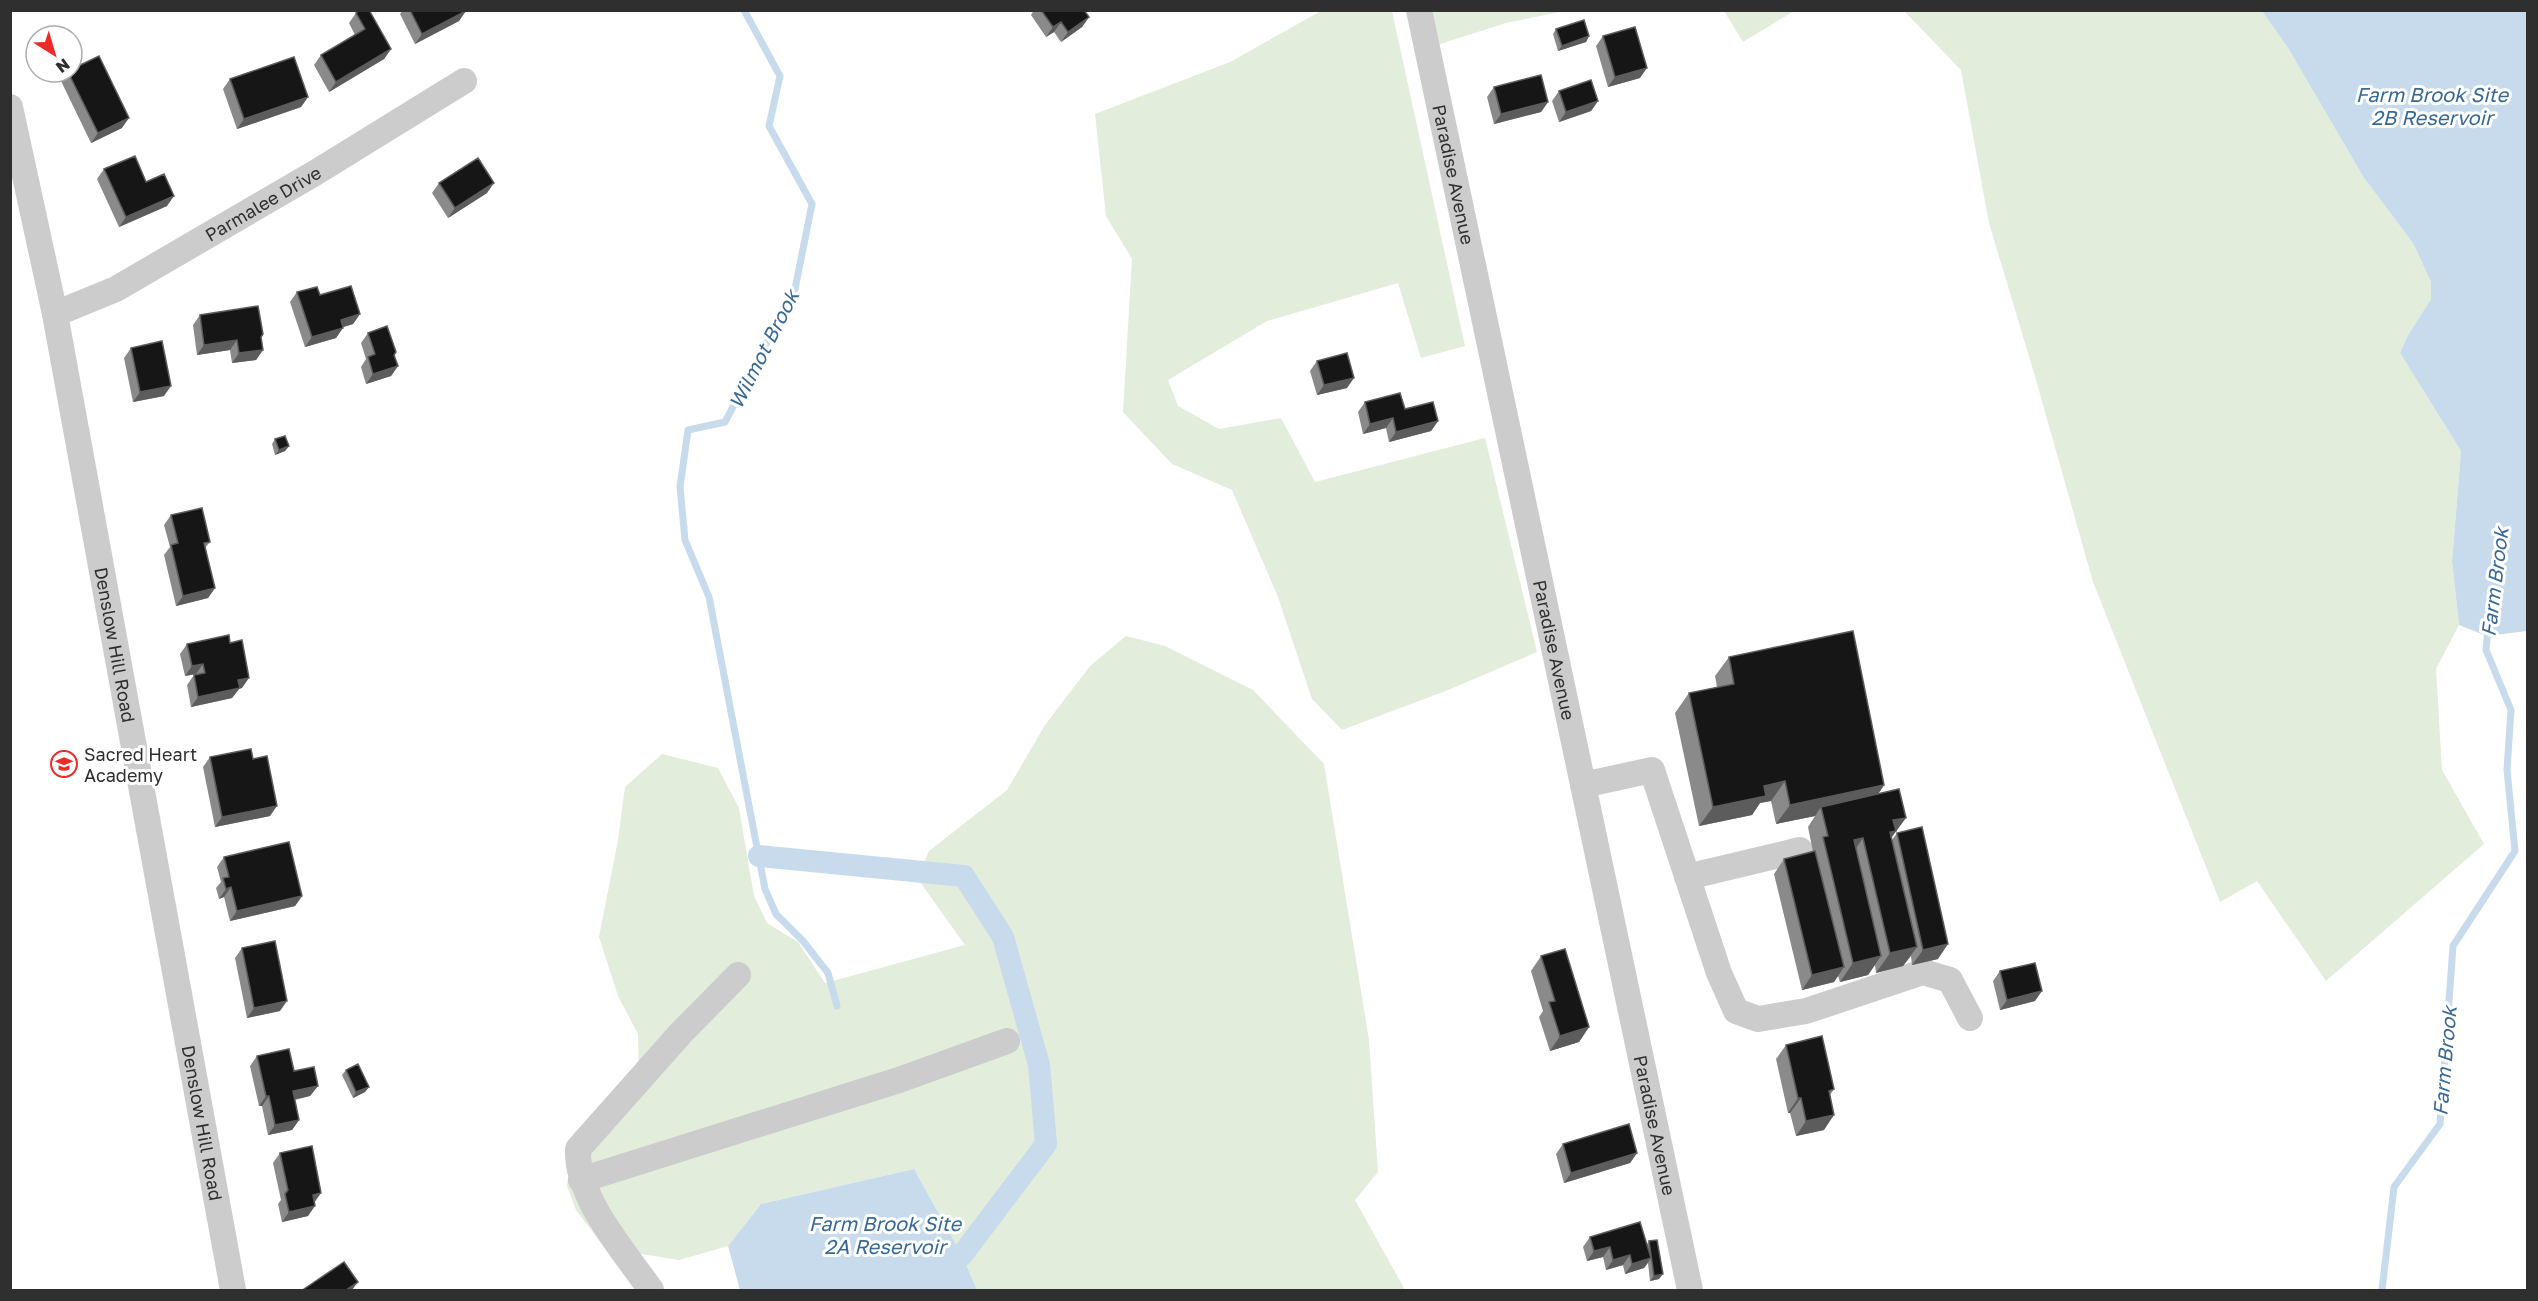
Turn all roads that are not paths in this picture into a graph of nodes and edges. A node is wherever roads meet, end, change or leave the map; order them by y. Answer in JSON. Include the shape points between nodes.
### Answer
{"nodes":[{"id":1,"x":1419,"y":10,"type":"edge"},
{"id":2,"x":464,"y":81,"type":"dead end"},
{"id":3,"x":10,"y":107,"type":"edge"},
{"id":4,"x":55,"y":314,"type":"junction"},
{"id":5,"x":1583,"y":785,"type":"junction"},
{"id":6,"x":1800,"y":850,"type":"dead end"},
{"id":7,"x":1687,"y":877,"type":"junction"},
{"id":8,"x":738,"y":975,"type":"dead end"},
{"id":9,"x":1970,"y":1018,"type":"dead end"},
{"id":10,"x":1007,"y":1041,"type":"dead end"},
{"id":11,"x":581,"y":1180,"type":"junction"},
{"id":12,"x":232,"y":1290,"type":"edge"},
{"id":13,"x":651,"y":1290,"type":"edge"},
{"id":14,"x":1690,"y":1290,"type":"edge"}],
"edges":[{"from":1,"to":5,"type":"street","name":"Paradise Avenue"},
{"from":2,"to":4,"type":"street","name":"Parmalee Drive","via":[[116,289]]},
{"from":3,"to":4,"type":"street","name":"Denslow Hill Road"},
{"from":4,"to":12,"type":"street","name":"Denslow Hill Road"},
{"from":5,"to":7,"type":"street","via":[[1652,770]]},
{"from":5,"to":14,"type":"street","name":"Paradise Avenue"},
{"from":6,"to":7,"type":"street"},
{"from":7,"to":9,"type":"street","via":[[1736,1011],[1758,1019],[1806,1011],[1923,972],[1950,980]]},
{"from":8,"to":11,"type":"street","via":[[578,1149]]},
{"from":10,"to":11,"type":"street","via":[[899,1080]]},
{"from":11,"to":13,"type":"street"}]}
